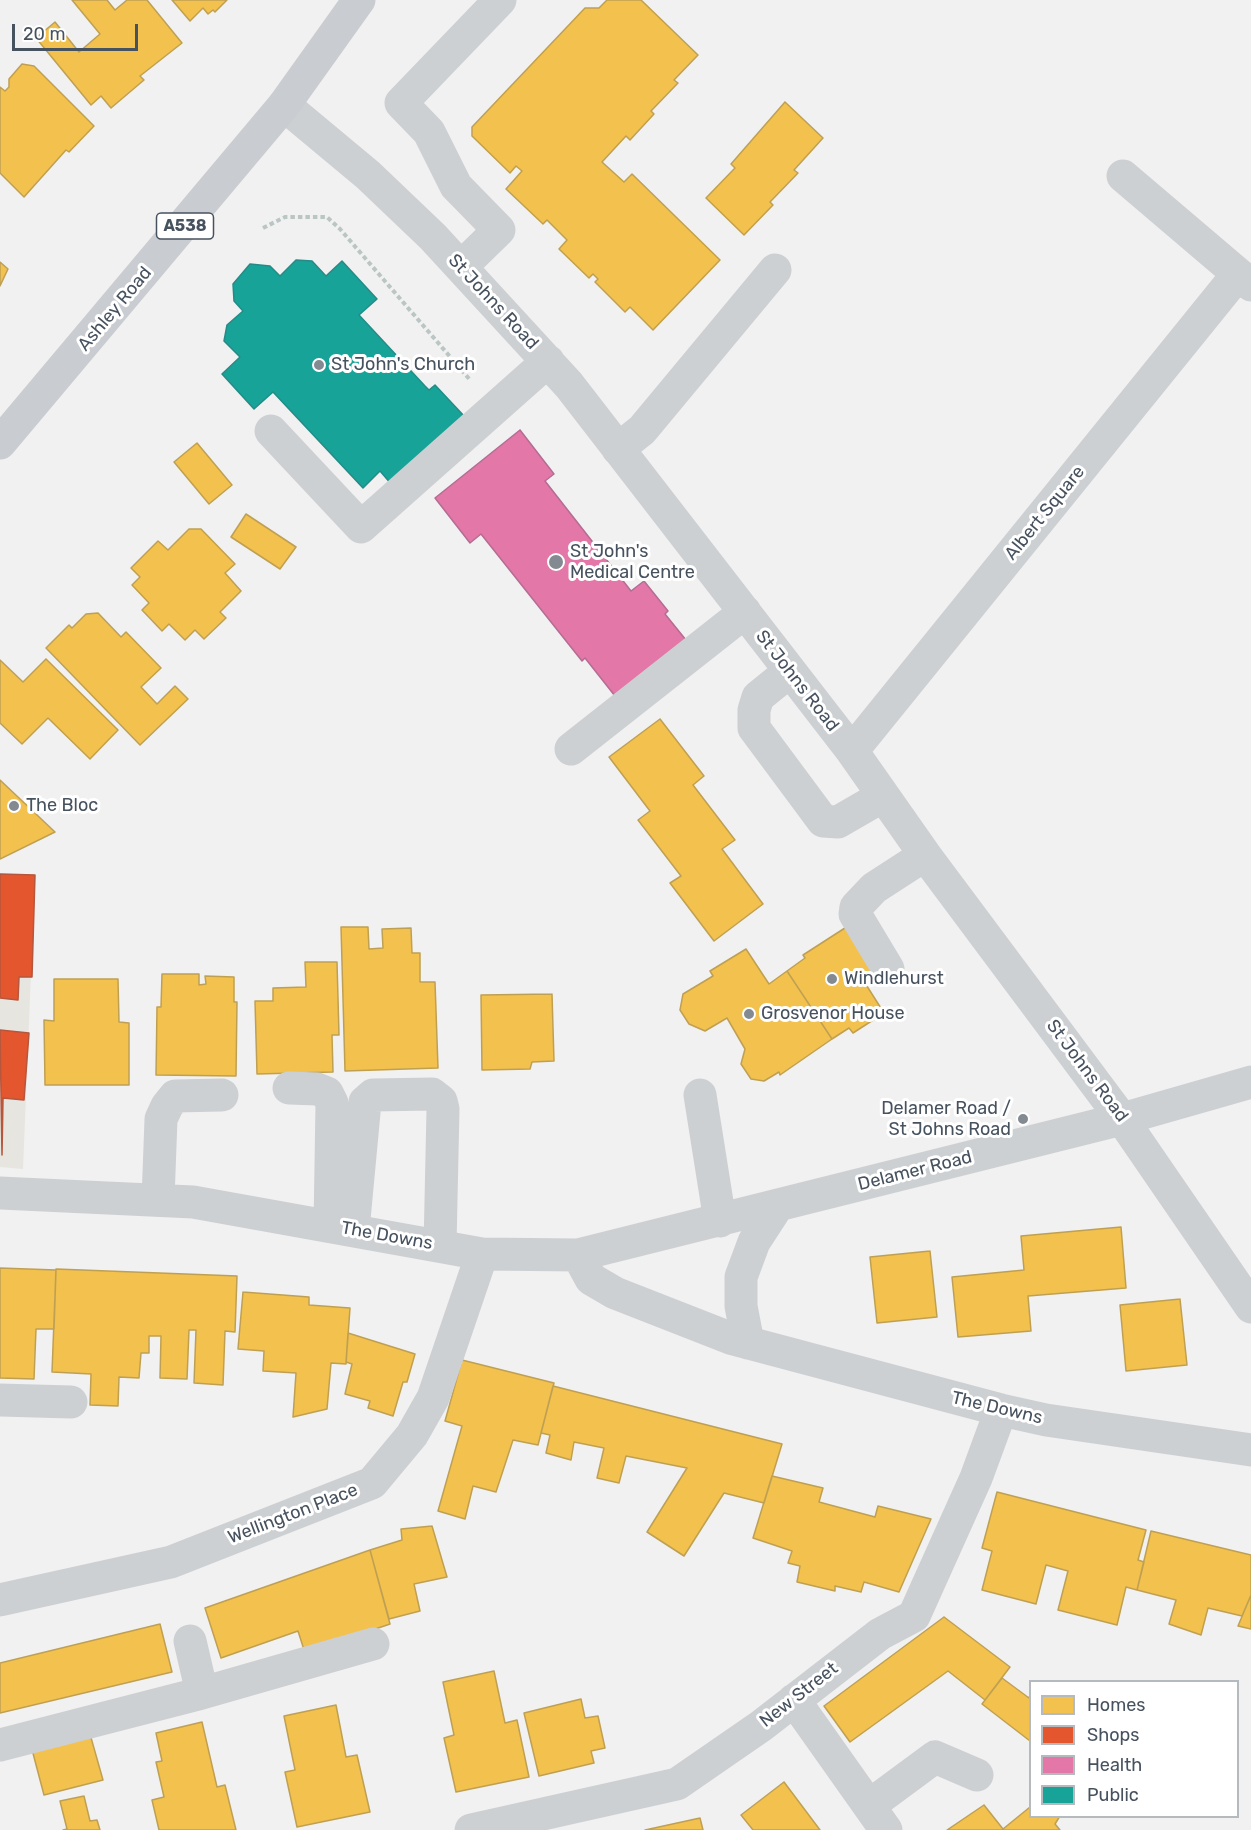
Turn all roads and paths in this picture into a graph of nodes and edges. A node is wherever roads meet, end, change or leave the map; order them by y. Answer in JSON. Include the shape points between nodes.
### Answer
{"nodes":[{"id":1,"x":359,"y":0,"type":"edge"},
{"id":2,"x":500,"y":0,"type":"edge"},
{"id":3,"x":284,"y":105,"type":"junction"},
{"id":4,"x":1123,"y":176,"type":"dead end"},
{"id":5,"x":263,"y":228,"type":"dead end"},
{"id":6,"x":461,"y":267,"type":"junction"},
{"id":7,"x":775,"y":270,"type":"dead end"},
{"id":8,"x":1245,"y":280,"type":"edge"},
{"id":9,"x":548,"y":362,"type":"junction"},
{"id":10,"x":495,"y":409,"type":"junction"},
{"id":11,"x":271,"y":431,"type":"dead end"},
{"id":12,"x":0,"y":443,"type":"edge"},
{"id":13,"x":618,"y":449,"type":"junction"},
{"id":14,"x":745,"y":612,"type":"junction"},
{"id":15,"x":790,"y":671,"type":"junction"},
{"id":16,"x":571,"y":749,"type":"dead end"},
{"id":17,"x":852,"y":751,"type":"junction"},
{"id":18,"x":883,"y":796,"type":"junction"},
{"id":19,"x":925,"y":855,"type":"junction"},
{"id":20,"x":888,"y":969,"type":"dead end"},
{"id":21,"x":1251,"y":1082,"type":"edge"},
{"id":22,"x":289,"y":1088,"type":"dead end"},
{"id":23,"x":222,"y":1095,"type":"dead end"},
{"id":24,"x":700,"y":1095,"type":"dead end"},
{"id":25,"x":1122,"y":1119,"type":"junction"},
{"id":26,"x":0,"y":1193,"type":"edge"},
{"id":27,"x":158,"y":1200,"type":"junction"},
{"id":28,"x":778,"y":1205,"type":"junction"},
{"id":29,"x":720,"y":1221,"type":"junction"},
{"id":30,"x":342,"y":1228,"type":"junction"},
{"id":31,"x":440,"y":1246,"type":"junction"},
{"id":32,"x":482,"y":1254,"type":"junction"},
{"id":33,"x":578,"y":1255,"type":"junction"},
{"id":34,"x":1251,"y":1308,"type":"edge"},
{"id":35,"x":748,"y":1343,"type":"junction"},
{"id":36,"x":0,"y":1400,"type":"edge"},
{"id":37,"x":71,"y":1402,"type":"dead end"},
{"id":38,"x":1001,"y":1410,"type":"junction"},
{"id":39,"x":1251,"y":1450,"type":"edge"},
{"id":40,"x":0,"y":1600,"type":"edge"},
{"id":41,"x":190,"y":1641,"type":"dead end"},
{"id":42,"x":373,"y":1644,"type":"dead end"},
{"id":43,"x":202,"y":1693,"type":"junction"},
{"id":44,"x":794,"y":1701,"type":"junction"},
{"id":45,"x":0,"y":1744,"type":"edge"},
{"id":46,"x":977,"y":1775,"type":"dead end"},
{"id":47,"x":878,"y":1818,"type":"edge"},
{"id":48,"x":471,"y":1830,"type":"edge"}],
"edges":[{"from":1,"to":3,"type":"main road","name":"Ashley Road","number":"A538"},
{"from":2,"to":6,"type":"street","via":[[401,103],[429,132],[456,186],[499,230]]},
{"from":3,"to":6,"type":"street","name":"St Johns Road","via":[[368,175]]},
{"from":3,"to":12,"type":"main road","name":"Ashley Road","number":"A538"},
{"from":4,"to":8,"type":"street","name":"Albert Square"},
{"from":5,"to":10,"type":"path","via":[[285,216],[327,217]]},
{"from":6,"to":9,"type":"street","name":"St Johns Road"},
{"from":7,"to":13,"type":"street","via":[[642,430]]},
{"from":8,"to":17,"type":"street","name":"Albert Square"},
{"from":9,"to":10,"type":"street"},
{"from":9,"to":13,"type":"street","name":"St Johns Road"},
{"from":10,"to":11,"type":"street","via":[[361,527]]},
{"from":13,"to":14,"type":"street","name":"St Johns Road"},
{"from":14,"to":15,"type":"street","name":"St Johns Road"},
{"from":14,"to":16,"type":"street"},
{"from":15,"to":17,"type":"street","name":"St Johns Road"},
{"from":15,"to":18,"type":"street","via":[[758,698],[754,728],[823,821],[838,822]]},
{"from":17,"to":18,"type":"street","name":"St Johns Road"},
{"from":18,"to":19,"type":"street","name":"St Johns Road"},
{"from":19,"to":20,"type":"street","via":[[874,888],[856,907],[855,914]]},
{"from":19,"to":25,"type":"street","name":"St Johns Road"},
{"from":21,"to":25,"type":"street","name":"Delamer Road"},
{"from":22,"to":30,"type":"street","via":[[317,1089],[327,1093],[332,1102]]},
{"from":23,"to":27,"type":"street","via":[[175,1096],[167,1106],[161,1119]]},
{"from":24,"to":29,"type":"street"},
{"from":25,"to":28,"type":"street","name":"Delamer Road"},
{"from":25,"to":34,"type":"street","name":"St Johns Road"},
{"from":26,"to":27,"type":"street","name":"The Downs"},
{"from":27,"to":30,"type":"street","name":"The Downs","via":[[193,1202]]},
{"from":28,"to":29,"type":"street","name":"Delamer Road"},
{"from":28,"to":35,"type":"street","via":[[754,1242],[741,1277],[741,1306]]},
{"from":29,"to":33,"type":"street","name":"Delamer Road"},
{"from":30,"to":31,"type":"street","name":"The Downs"},
{"from":30,"to":31,"type":"street","via":[[365,1102],[373,1095],[432,1094],[441,1101],[443,1109]]},
{"from":31,"to":32,"type":"street","name":"The Downs"},
{"from":32,"to":33,"type":"street","name":"The Downs"},
{"from":32,"to":40,"type":"street","name":"Wellington Place","via":[[434,1398],[412,1436],[372,1483],[171,1562]]},
{"from":33,"to":35,"type":"street","name":"The Downs","via":[[591,1279],[615,1293]]},
{"from":35,"to":38,"type":"street","name":"The Downs"},
{"from":36,"to":37,"type":"street"},
{"from":38,"to":39,"type":"street","name":"The Downs"},
{"from":38,"to":44,"type":"street","name":"New Street","via":[[976,1478],[914,1616],[880,1634]]},
{"from":41,"to":43,"type":"street"},
{"from":42,"to":43,"type":"street"},
{"from":43,"to":45,"type":"street"},
{"from":44,"to":47,"type":"street"},
{"from":44,"to":48,"type":"street","name":"New Street","via":[[677,1784]]},
{"from":46,"to":47,"type":"street","via":[[935,1757]]}]}
